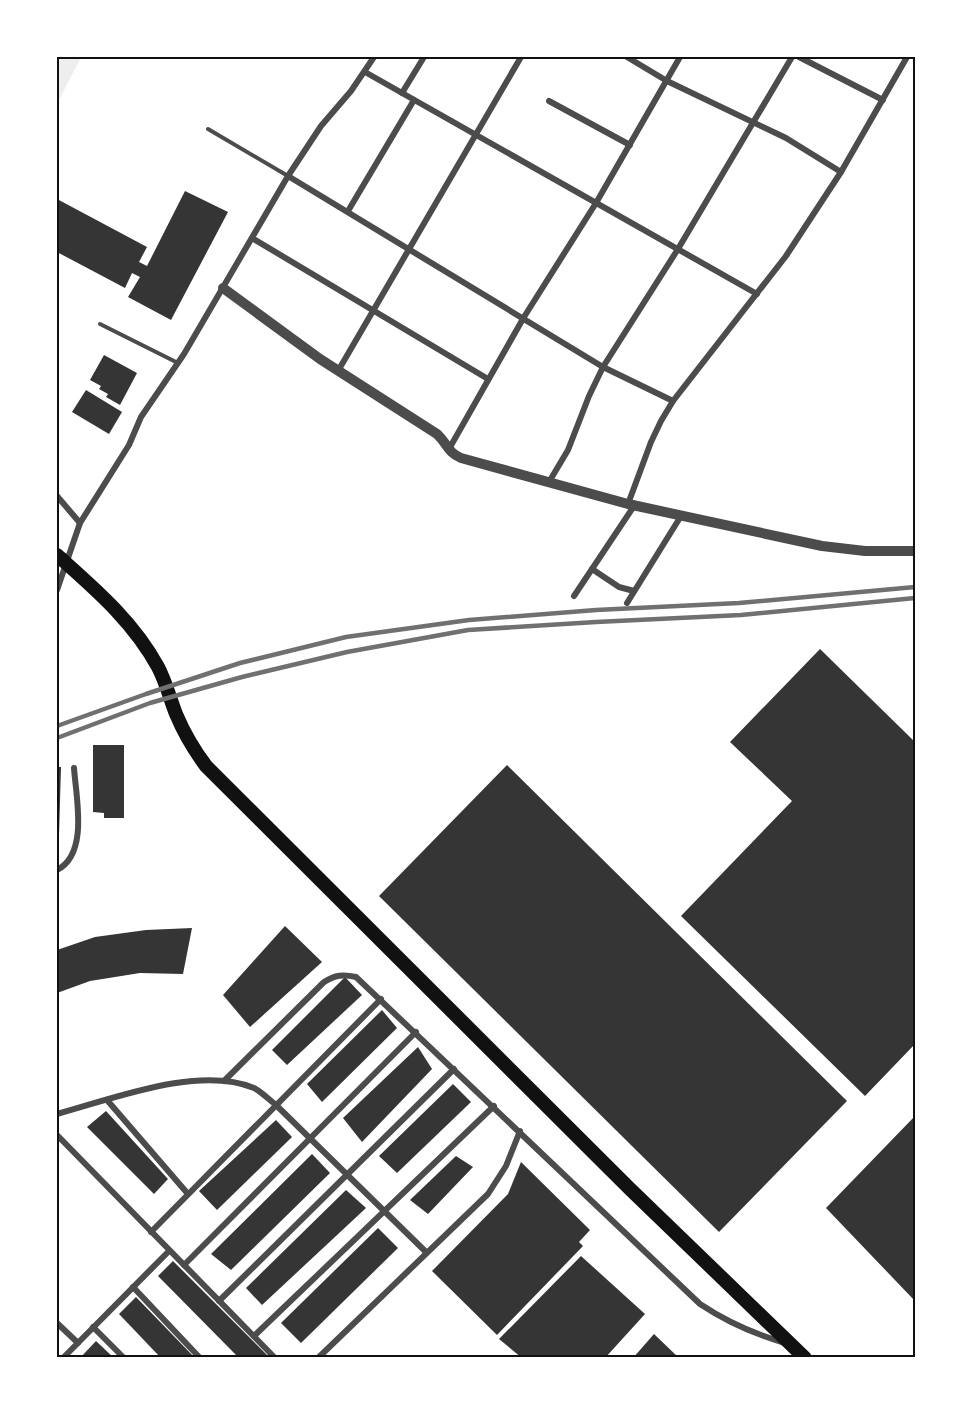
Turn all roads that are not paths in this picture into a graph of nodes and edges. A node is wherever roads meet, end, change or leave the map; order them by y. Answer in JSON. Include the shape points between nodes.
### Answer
{"nodes":[{"id":1,"x":374,"y":57,"type":"edge"},
{"id":2,"x":424,"y":57,"type":"edge"},
{"id":3,"x":521,"y":57,"type":"edge"},
{"id":4,"x":627,"y":57,"type":"edge"},
{"id":5,"x":680,"y":57,"type":"edge"},
{"id":6,"x":792,"y":57,"type":"edge"},
{"id":7,"x":799,"y":57,"type":"edge"},
{"id":8,"x":908,"y":57,"type":"edge"},
{"id":9,"x":365,"y":72,"type":"junction"},
{"id":10,"x":668,"y":81,"type":"junction"},
{"id":11,"x":402,"y":93,"type":"junction"},
{"id":12,"x":414,"y":100,"type":"junction"},
{"id":13,"x":883,"y":100,"type":"junction"},
{"id":14,"x":549,"y":101,"type":"dead end"},
{"id":15,"x":753,"y":122,"type":"junction"},
{"id":16,"x":208,"y":129,"type":"dead end"},
{"id":17,"x":475,"y":135,"type":"junction"},
{"id":18,"x":630,"y":145,"type":"junction"},
{"id":19,"x":841,"y":172,"type":"junction"},
{"id":20,"x":288,"y":176,"type":"junction"},
{"id":21,"x":596,"y":203,"type":"junction"},
{"id":22,"x":348,"y":211,"type":"junction"},
{"id":23,"x":252,"y":237,"type":"junction"},
{"id":24,"x":410,"y":248,"type":"junction"},
{"id":25,"x":678,"y":249,"type":"junction"},
{"id":26,"x":223,"y":288,"type":"junction"},
{"id":27,"x":757,"y":294,"type":"junction"},
{"id":28,"x":373,"y":310,"type":"junction"},
{"id":29,"x":524,"y":317,"type":"junction"},
{"id":30,"x":100,"y":324,"type":"dead end"},
{"id":31,"x":178,"y":363,"type":"junction"},
{"id":32,"x":603,"y":367,"type":"junction"},
{"id":33,"x":338,"y":371,"type":"junction"},
{"id":34,"x":488,"y":379,"type":"junction"},
{"id":35,"x":673,"y":401,"type":"junction"},
{"id":36,"x":451,"y":452,"type":"junction"},
{"id":37,"x":549,"y":482,"type":"junction"},
{"id":38,"x":57,"y":496,"type":"edge"},
{"id":39,"x":631,"y":505,"type":"junction"},
{"id":40,"x":682,"y":515,"type":"junction"},
{"id":41,"x":80,"y":523,"type":"junction"},
{"id":42,"x":915,"y":551,"type":"edge"},
{"id":43,"x":57,"y":555,"type":"edge"},
{"id":44,"x":592,"y":569,"type":"junction"},
{"id":45,"x":57,"y":590,"type":"edge"},
{"id":46,"x":634,"y":591,"type":"junction"},
{"id":47,"x":574,"y":596,"type":"dead end"},
{"id":48,"x":627,"y":603,"type":"dead end"},
{"id":49,"x":74,"y":768,"type":"dead end"},
{"id":50,"x":57,"y":870,"type":"edge"},
{"id":51,"x":381,"y":999,"type":"junction"},
{"id":52,"x":416,"y":1032,"type":"junction"},
{"id":53,"x":454,"y":1069,"type":"junction"},
{"id":54,"x":224,"y":1081,"type":"junction"},
{"id":55,"x":107,"y":1100,"type":"junction"},
{"id":56,"x":276,"y":1105,"type":"junction"},
{"id":57,"x":494,"y":1106,"type":"junction"},
{"id":58,"x":57,"y":1114,"type":"edge"},
{"id":59,"x":520,"y":1131,"type":"junction"},
{"id":60,"x":57,"y":1135,"type":"edge"},
{"id":61,"x":310,"y":1138,"type":"junction"},
{"id":62,"x":347,"y":1174,"type":"junction"},
{"id":63,"x":188,"y":1194,"type":"junction"},
{"id":64,"x":384,"y":1211,"type":"junction"},
{"id":65,"x":151,"y":1232,"type":"junction"},
{"id":66,"x":169,"y":1251,"type":"junction"},
{"id":67,"x":426,"y":1252,"type":"junction"},
{"id":68,"x":183,"y":1265,"type":"junction"},
{"id":69,"x":133,"y":1287,"type":"junction"},
{"id":70,"x":219,"y":1301,"type":"junction"},
{"id":71,"x":57,"y":1323,"type":"edge"},
{"id":72,"x":93,"y":1328,"type":"junction"},
{"id":73,"x":254,"y":1336,"type":"junction"},
{"id":74,"x":78,"y":1343,"type":"junction"},
{"id":75,"x":792,"y":1345,"type":"junction"},
{"id":76,"x":63,"y":1358,"type":"edge"},
{"id":77,"x":124,"y":1358,"type":"edge"},
{"id":78,"x":200,"y":1358,"type":"edge"},
{"id":79,"x":275,"y":1358,"type":"edge"},
{"id":80,"x":318,"y":1358,"type":"edge"},
{"id":81,"x":805,"y":1358,"type":"edge"}],
"edges":[{"from":1,"to":9,"type":"street"},
{"from":2,"to":11,"type":"street"},
{"from":3,"to":17,"type":"street"},
{"from":4,"to":10,"type":"street"},
{"from":5,"to":10,"type":"street"},
{"from":6,"to":15,"type":"street"},
{"from":7,"to":13,"type":"street"},
{"from":8,"to":13,"type":"street"},
{"from":9,"to":11,"type":"street"},
{"from":9,"to":20,"type":"street","via":[[321,126]]},
{"from":10,"to":15,"type":"street"},
{"from":10,"to":18,"type":"street"},
{"from":11,"to":12,"type":"street"},
{"from":12,"to":17,"type":"street"},
{"from":12,"to":22,"type":"street"},
{"from":13,"to":19,"type":"street"},
{"from":14,"to":18,"type":"street"},
{"from":15,"to":19,"type":"street"},
{"from":15,"to":25,"type":"street"},
{"from":16,"to":20,"type":"lane"},
{"from":17,"to":21,"type":"street"},
{"from":17,"to":24,"type":"street"},
{"from":18,"to":21,"type":"street"},
{"from":19,"to":27,"type":"street"},
{"from":20,"to":22,"type":"street"},
{"from":20,"to":23,"type":"street"},
{"from":21,"to":25,"type":"street"},
{"from":21,"to":29,"type":"street"},
{"from":22,"to":24,"type":"street"},
{"from":23,"to":26,"type":"street"},
{"from":23,"to":28,"type":"street"},
{"from":24,"to":28,"type":"street"},
{"from":24,"to":29,"type":"street"},
{"from":25,"to":27,"type":"street"},
{"from":25,"to":32,"type":"street"},
{"from":26,"to":31,"type":"street"},
{"from":26,"to":33,"type":"street"},
{"from":27,"to":35,"type":"street"},
{"from":28,"to":33,"type":"street"},
{"from":28,"to":34,"type":"street"},
{"from":29,"to":32,"type":"street"},
{"from":29,"to":34,"type":"street"},
{"from":30,"to":31,"type":"lane"},
{"from":31,"to":41,"type":"street","via":[[141,417],[129,445]]},
{"from":32,"to":35,"type":"street"},
{"from":32,"to":37,"type":"street","via":[[568,450]]},
{"from":33,"to":36,"type":"street","via":[[437,434]]},
{"from":34,"to":36,"type":"street"},
{"from":35,"to":39,"type":"street","via":[[651,442]]},
{"from":36,"to":37,"type":"street"},
{"from":37,"to":39,"type":"street"},
{"from":38,"to":41,"type":"street"},
{"from":39,"to":40,"type":"street"},
{"from":39,"to":44,"type":"street"},
{"from":40,"to":42,"type":"street","via":[[822,546]]},
{"from":40,"to":46,"type":"street"},
{"from":41,"to":45,"type":"street"},
{"from":43,"to":75,"type":"main road","via":[[132,627],[160,670],[177,717],[206,766]]},
{"from":44,"to":46,"type":"street","via":[[619,587]]},
{"from":44,"to":47,"type":"street"},
{"from":46,"to":48,"type":"street"},
{"from":49,"to":50,"type":"street","via":[[78,832],[75,850]]},
{"from":51,"to":52,"type":"street"},
{"from":51,"to":54,"type":"street","via":[[356,977],[334,976]]},
{"from":51,"to":56,"type":"street"},
{"from":52,"to":53,"type":"street"},
{"from":52,"to":61,"type":"street"},
{"from":53,"to":57,"type":"street"},
{"from":53,"to":62,"type":"street"},
{"from":54,"to":55,"type":"street","via":[[173,1084]]},
{"from":54,"to":56,"type":"street","via":[[257,1089]]},
{"from":55,"to":58,"type":"street"},
{"from":55,"to":63,"type":"street"},
{"from":56,"to":61,"type":"street"},
{"from":56,"to":63,"type":"street"},
{"from":57,"to":59,"type":"street"},
{"from":57,"to":64,"type":"street"},
{"from":59,"to":67,"type":"street","via":[[506,1166],[488,1194]]},
{"from":59,"to":75,"type":"street","via":[[700,1304],[745,1330]]},
{"from":60,"to":65,"type":"street"},
{"from":61,"to":62,"type":"street"},
{"from":61,"to":68,"type":"street"},
{"from":62,"to":64,"type":"street"},
{"from":62,"to":70,"type":"street"},
{"from":63,"to":65,"type":"street"},
{"from":64,"to":67,"type":"street"},
{"from":64,"to":73,"type":"street"},
{"from":65,"to":66,"type":"street"},
{"from":66,"to":68,"type":"street"},
{"from":66,"to":69,"type":"street"},
{"from":67,"to":80,"type":"street"},
{"from":68,"to":70,"type":"street"},
{"from":69,"to":72,"type":"street"},
{"from":69,"to":78,"type":"street"},
{"from":70,"to":73,"type":"street"},
{"from":71,"to":74,"type":"street"},
{"from":72,"to":74,"type":"street"},
{"from":72,"to":77,"type":"street"},
{"from":73,"to":79,"type":"street"},
{"from":74,"to":76,"type":"street"},
{"from":75,"to":81,"type":"main road"}]}
